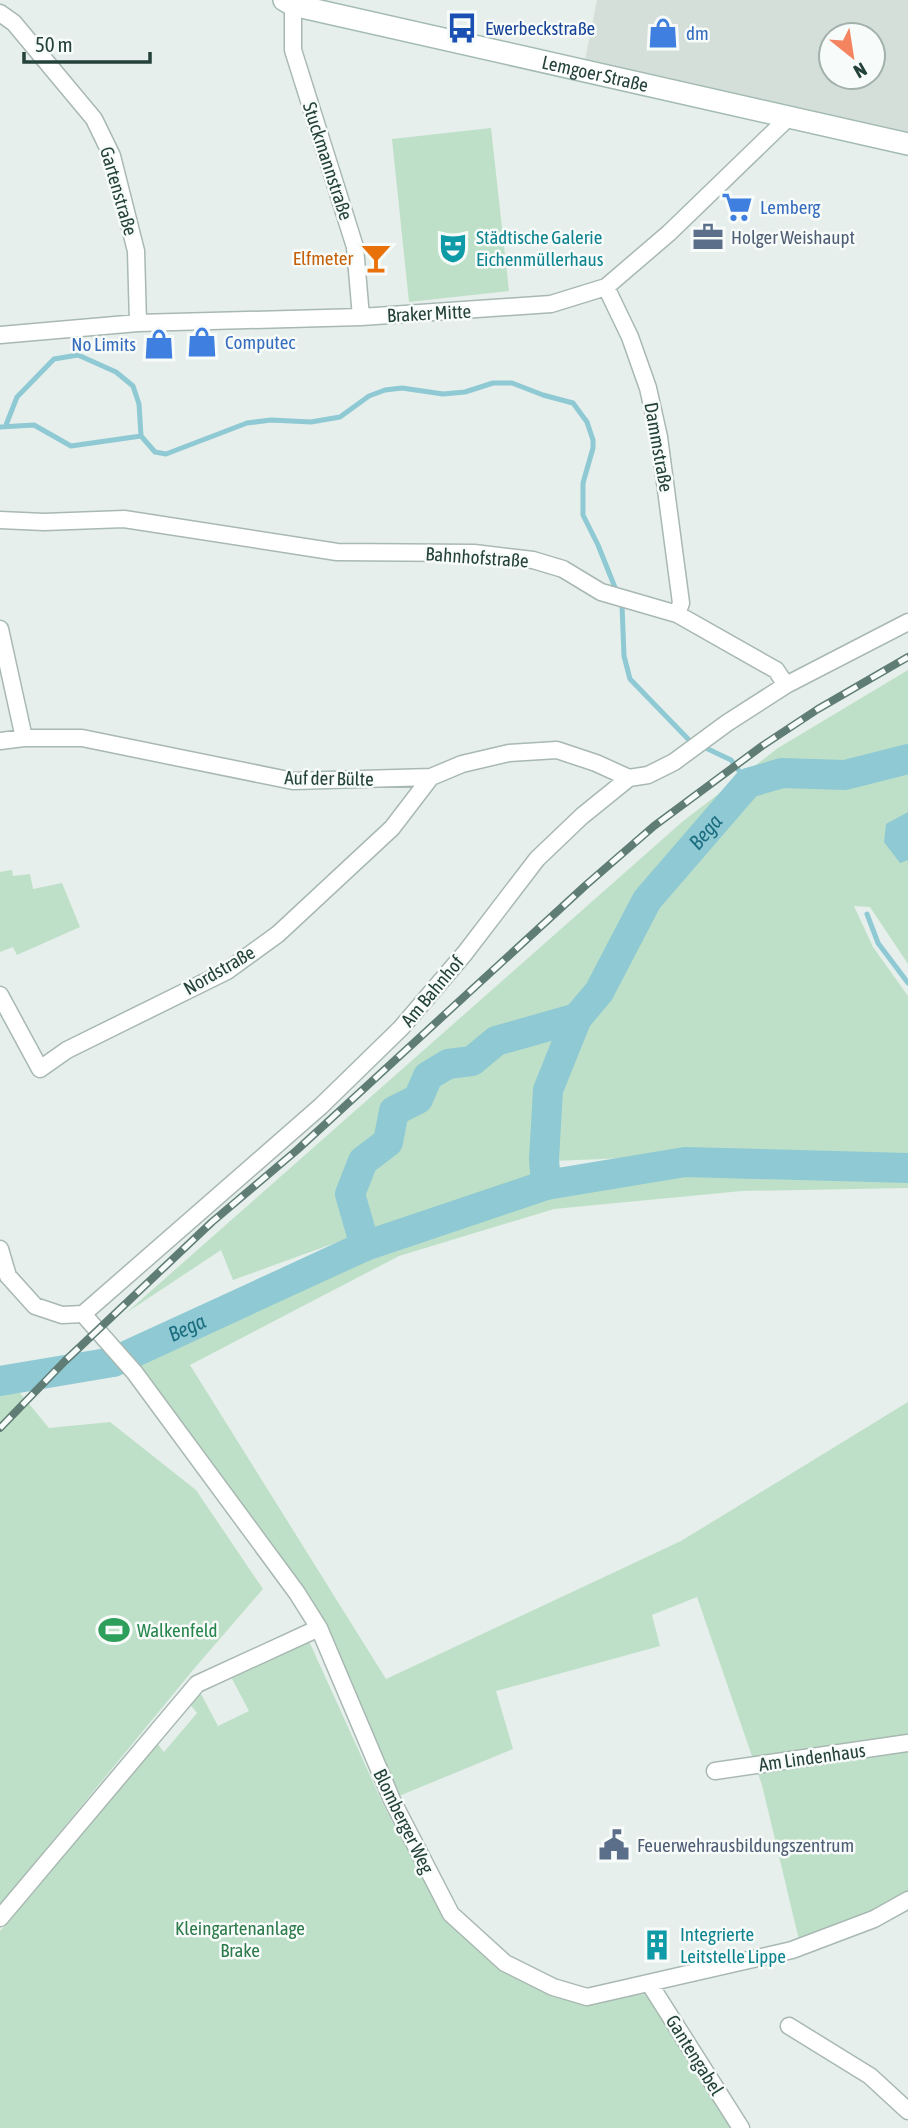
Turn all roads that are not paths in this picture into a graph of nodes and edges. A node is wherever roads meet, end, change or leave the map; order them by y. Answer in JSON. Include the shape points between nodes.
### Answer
{"nodes":[{"id":1,"x":291,"y":2,"type":"edge"},
{"id":2,"x":0,"y":13,"type":"edge"},
{"id":3,"x":788,"y":118,"type":"junction"},
{"id":4,"x":908,"y":144,"type":"edge"},
{"id":5,"x":606,"y":287,"type":"junction"},
{"id":6,"x":361,"y":317,"type":"junction"},
{"id":7,"x":138,"y":323,"type":"junction"},
{"id":8,"x":0,"y":335,"type":"edge"},
{"id":9,"x":0,"y":520,"type":"edge"},
{"id":10,"x":677,"y":614,"type":"junction"},
{"id":11,"x":908,"y":622,"type":"edge"},
{"id":12,"x":0,"y":629,"type":"edge"},
{"id":13,"x":786,"y":685,"type":"junction"},
{"id":14,"x":24,"y":738,"type":"junction"},
{"id":15,"x":0,"y":741,"type":"edge"},
{"id":16,"x":431,"y":777,"type":"junction"},
{"id":17,"x":629,"y":778,"type":"junction"},
{"id":18,"x":0,"y":995,"type":"edge"},
{"id":19,"x":0,"y":1250,"type":"edge"},
{"id":20,"x":83,"y":1314,"type":"junction"},
{"id":21,"x":319,"y":1628,"type":"junction"},
{"id":22,"x":908,"y":1743,"type":"edge"},
{"id":23,"x":715,"y":1771,"type":"dead end"},
{"id":24,"x":908,"y":1900,"type":"edge"},
{"id":25,"x":0,"y":1918,"type":"edge"},
{"id":26,"x":649,"y":1983,"type":"junction"},
{"id":27,"x":789,"y":2026,"type":"dead end"},
{"id":28,"x":908,"y":2111,"type":"edge"},
{"id":29,"x":741,"y":2128,"type":"edge"}],
"edges":[{"from":1,"to":3,"type":"main road","name":"Lemgoer Straße"},
{"from":1,"to":6,"type":"street","name":"Stuckmannstraße","via":[[293,50],[355,247]]},
{"from":2,"to":7,"type":"street","name":"Gartenstraße","via":[[14,23],[94,119],[112,156],[136,251]]},
{"from":3,"to":4,"type":"main road","name":"Lemgoer Straße"},
{"from":3,"to":5,"type":"street","name":"Braker Mitte"},
{"from":5,"to":6,"type":"street","name":"Braker Mitte","via":[[551,304]]},
{"from":5,"to":10,"type":"street","name":"Dammstraße","via":[[648,388],[659,438],[681,603]]},
{"from":6,"to":7,"type":"street","name":"Braker Mitte"},
{"from":7,"to":8,"type":"street","name":"Braker Mitte"},
{"from":9,"to":10,"type":"street","name":"Bahnhofstraße","via":[[124,519],[337,552],[474,553],[533,560],[563,569],[601,592]]},
{"from":10,"to":13,"type":"street","name":"Bahnhofstraße","via":[[776,670]]},
{"from":11,"to":13,"type":"street"},
{"from":12,"to":14,"type":"street"},
{"from":13,"to":17,"type":"street","name":"Am Bahnhof","via":[[674,762],[649,775]]},
{"from":14,"to":15,"type":"street","name":"Auf der Bülte"},
{"from":14,"to":16,"type":"street","name":"Auf der Bülte","via":[[82,738],[293,781]]},
{"from":16,"to":17,"type":"street","name":"Auf der Bülte","via":[[509,753],[557,750]]},
{"from":16,"to":18,"type":"street","name":"Nordstraße","via":[[392,828],[278,934],[227,971],[67,1050],[40,1069]]},
{"from":17,"to":20,"type":"street","name":"Am Bahnhof","via":[[537,859],[401,1028],[321,1106]]},
{"from":19,"to":20,"type":"street","via":[[8,1276],[35,1306],[62,1315]]},
{"from":20,"to":21,"type":"street","name":"Blomberger Weg","via":[[135,1373]]},
{"from":21,"to":25,"type":"street","via":[[197,1684]]},
{"from":21,"to":26,"type":"street","name":"Blomberger Weg","via":[[392,1800],[451,1914],[505,1963],[553,1987],[587,1997]]},
{"from":22,"to":23,"type":"street","name":"Am Lindenhaus"},
{"from":24,"to":26,"type":"street","name":"Blomberger Weg","via":[[874,1919],[792,1950]]},
{"from":26,"to":29,"type":"street","name":"Gantengabel"},
{"from":27,"to":28,"type":"street","via":[[870,2076]]}]}
